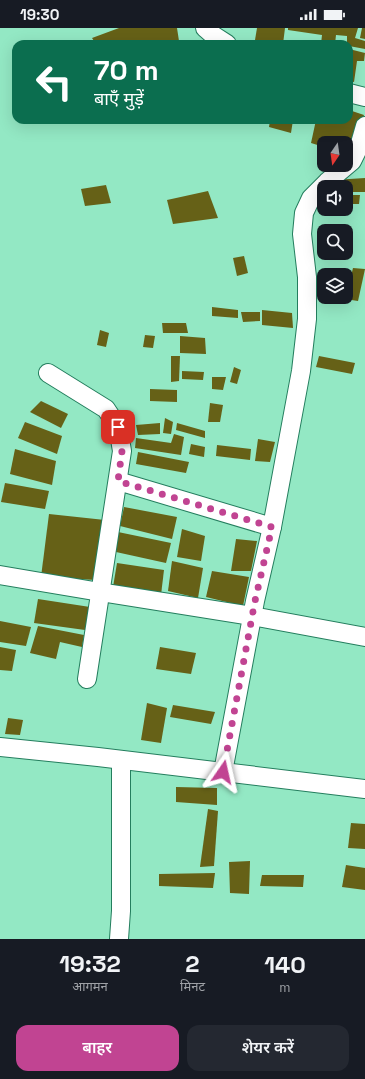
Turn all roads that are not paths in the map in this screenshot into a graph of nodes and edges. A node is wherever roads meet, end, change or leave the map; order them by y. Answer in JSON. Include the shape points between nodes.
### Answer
{"nodes":[{"id":1,"x":205,"y":28,"type":"edge"},
{"id":2,"x":220,"y":40,"type":"edge"},
{"id":3,"x":353,"y":94,"type":"edge"},
{"id":4,"x":365,"y":97,"type":"edge"},
{"id":5,"x":365,"y":126,"type":"edge"},
{"id":6,"x":48,"y":373,"type":"dead end"},
{"id":7,"x":118,"y":481,"type":"junction"},
{"id":8,"x":272,"y":527,"type":"junction"},
{"id":9,"x":0,"y":575,"type":"edge"},
{"id":10,"x":100,"y":592,"type":"junction"},
{"id":11,"x":252,"y":616,"type":"junction"},
{"id":12,"x":365,"y":637,"type":"edge"},
{"id":13,"x":87,"y":679,"type":"dead end"},
{"id":14,"x":0,"y":747,"type":"edge"},
{"id":15,"x":120,"y":760,"type":"junction"},
{"id":16,"x":223,"y":772,"type":"junction"},
{"id":17,"x":365,"y":789,"type":"edge"},
{"id":18,"x":119,"y":939,"type":"edge"}],
"edges":[{"from":1,"to":2,"type":"street"},
{"from":3,"to":4,"type":"street"},
{"from":5,"to":8,"type":"street","via":[[360,147],[352,161],[311,198],[304,213],[302,234],[307,277],[307,319],[301,371]]},
{"from":6,"to":7,"type":"street","via":[[106,409],[118,427],[122,451]]},
{"from":7,"to":8,"type":"street"},
{"from":7,"to":10,"type":"street"},
{"from":8,"to":11,"type":"street"},
{"from":9,"to":10,"type":"street"},
{"from":10,"to":11,"type":"street"},
{"from":10,"to":13,"type":"street"},
{"from":11,"to":12,"type":"street"},
{"from":11,"to":16,"type":"street"},
{"from":14,"to":15,"type":"street"},
{"from":15,"to":16,"type":"street"},
{"from":15,"to":18,"type":"street"},
{"from":16,"to":17,"type":"street"}]}
